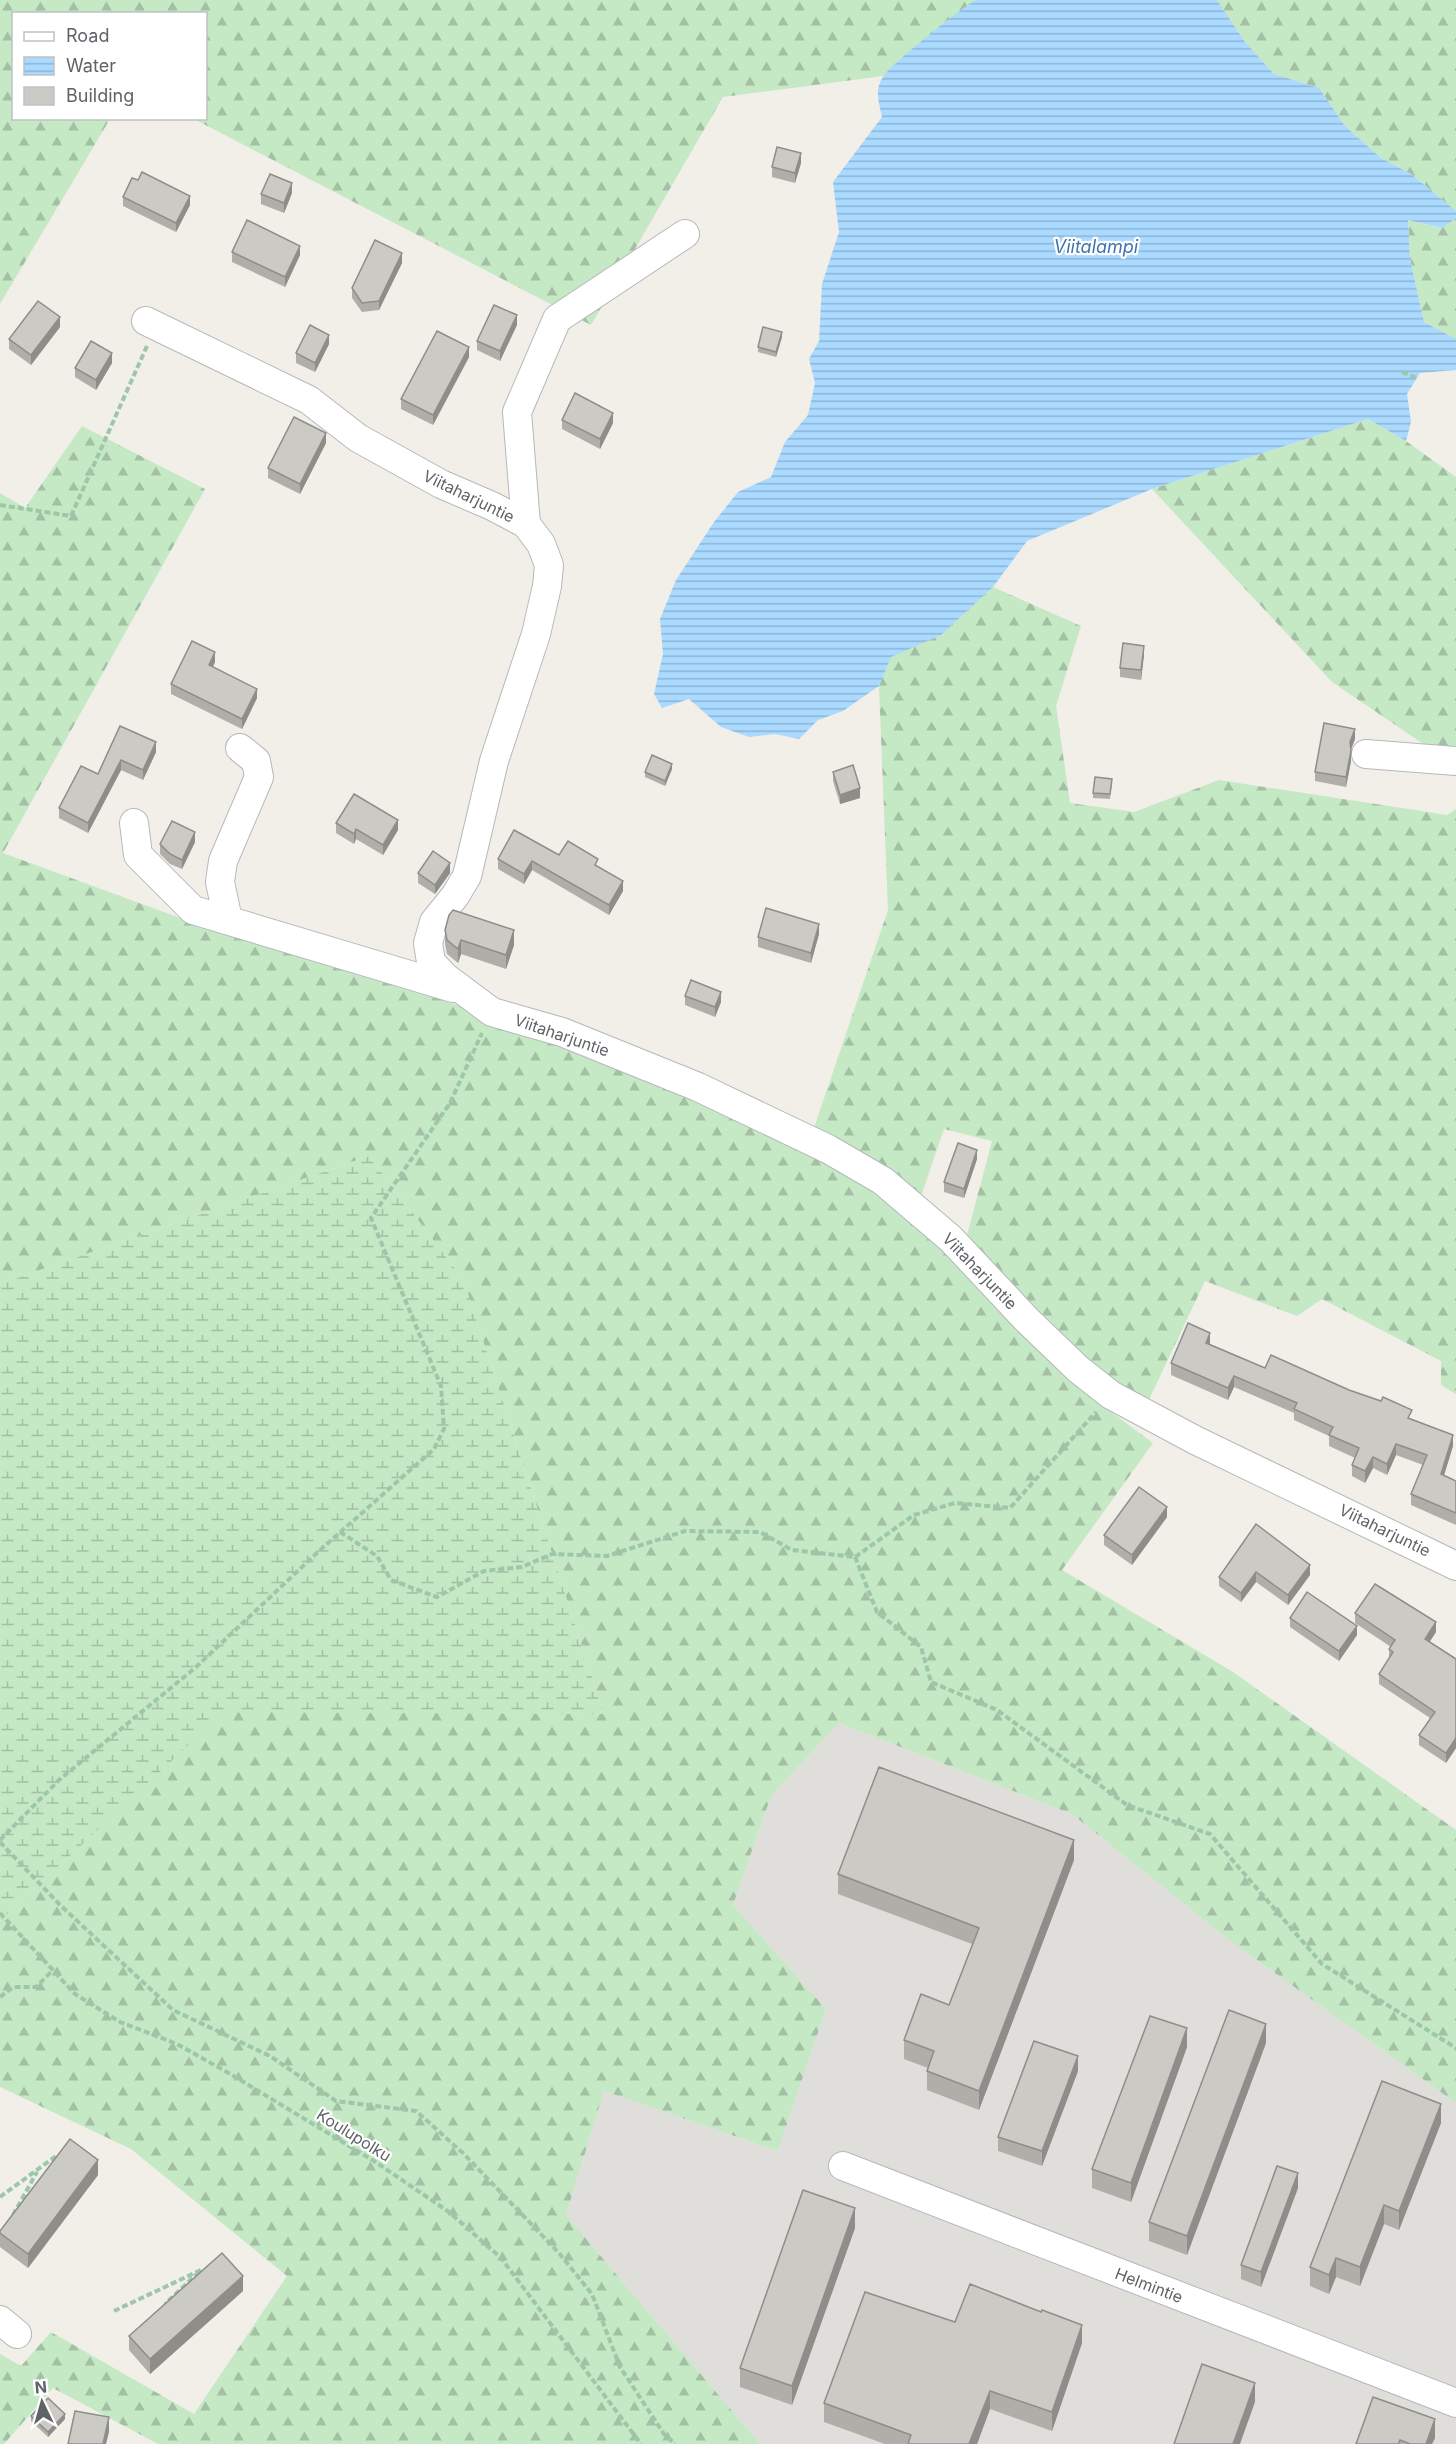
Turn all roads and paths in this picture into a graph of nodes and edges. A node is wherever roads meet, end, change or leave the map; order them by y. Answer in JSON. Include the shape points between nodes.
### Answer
{"nodes":[{"id":1,"x":685,"y":234,"type":"dead end"},
{"id":2,"x":151,"y":324,"type":"joint"},
{"id":3,"x":1402,"y":372,"type":"dead end"},
{"id":4,"x":1417,"y":378,"type":"dead end"},
{"id":5,"x":0,"y":505,"type":"edge"},
{"id":6,"x":526,"y":524,"type":"junction"},
{"id":7,"x":240,"y":748,"type":"dead end"},
{"id":8,"x":1366,"y":754,"type":"dead end"},
{"id":9,"x":1456,"y":761,"type":"edge"},
{"id":10,"x":134,"y":823,"type":"dead end"},
{"id":11,"x":228,"y":920,"type":"junction"},
{"id":12,"x":461,"y":990,"type":"junction"},
{"id":13,"x":492,"y":1012,"type":"junction"},
{"id":14,"x":1111,"y":1395,"type":"junction"},
{"id":15,"x":340,"y":1532,"type":"junction"},
{"id":16,"x":855,"y":1557,"type":"junction"},
{"id":17,"x":1456,"y":1566,"type":"edge"},
{"id":18,"x":0,"y":1841,"type":"edge"},
{"id":19,"x":0,"y":1913,"type":"edge"},
{"id":20,"x":53,"y":1970,"type":"junction"},
{"id":21,"x":0,"y":1997,"type":"edge"},
{"id":22,"x":1456,"y":2048,"type":"edge"},
{"id":23,"x":56,"y":2156,"type":"edge"},
{"id":24,"x":843,"y":2166,"type":"dead end"},
{"id":25,"x":39,"y":2168,"type":"junction"},
{"id":26,"x":0,"y":2197,"type":"edge"},
{"id":27,"x":12,"y":2216,"type":"edge"},
{"id":28,"x":163,"y":2306,"type":"edge"},
{"id":29,"x":114,"y":2311,"type":"dead end"},
{"id":30,"x":1456,"y":2403,"type":"edge"},
{"id":31,"x":641,"y":2444,"type":"edge"},
{"id":32,"x":675,"y":2444,"type":"edge"}],
"edges":[{"from":1,"to":6,"type":"street","via":[[557,319],[518,412]]},
{"from":2,"to":5,"type":"path","via":[[71,516]]},
{"from":2,"to":6,"type":"street","name":"Viitaharjuntie","via":[[309,400],[358,438],[441,484]]},
{"from":3,"to":4,"type":"path"},
{"from":6,"to":12,"type":"street","name":"Viitaharjuntie","via":[[541,544],[549,565],[538,625],[494,761],[467,876],[434,922],[428,944],[431,962]]},
{"from":7,"to":11,"type":"street","via":[[256,761],[259,777],[223,861],[220,882]]},
{"from":8,"to":9,"type":"street"},
{"from":10,"to":11,"type":"street","via":[[138,855],[193,910]]},
{"from":11,"to":12,"type":"street"},
{"from":12,"to":13,"type":"street","name":"Viitaharjuntie"},
{"from":13,"to":14,"type":"street","name":"Viitaharjuntie","via":[[562,1032],[698,1087],[828,1149],[883,1181],[951,1239],[1026,1319]]},
{"from":13,"to":15,"type":"path","via":[[450,1102],[371,1218],[441,1386],[444,1429],[434,1449]]},
{"from":14,"to":16,"type":"path","via":[[1010,1508],[955,1503],[914,1515]]},
{"from":14,"to":17,"type":"street","name":"Viitaharjuntie","via":[[1195,1440]]},
{"from":15,"to":16,"type":"path","via":[[377,1556],[391,1580],[437,1597],[484,1570],[522,1567],[552,1554],[607,1556],[685,1531],[760,1532],[792,1550]]},
{"from":15,"to":18,"type":"path","via":[[195,1668],[59,1780]]},
{"from":16,"to":22,"type":"path","via":[[876,1612],[921,1647],[931,1682],[998,1710],[1128,1805],[1210,1834],[1322,1964]]},
{"from":18,"to":32,"type":"path","via":[[60,1905],[173,2010],[270,2056],[336,2100],[416,2111],[464,2154],[559,2253],[592,2294],[620,2367],[664,2434]]},
{"from":19,"to":20,"type":"path","name":"Koulupolku"},
{"from":20,"to":21,"type":"path","via":[[36,1987],[13,1987]]},
{"from":20,"to":31,"type":"path","name":"Koulupolku","via":[[75,1994],[120,2022],[177,2044],[232,2075],[374,2161],[449,2212],[501,2258]]},
{"from":23,"to":25,"type":"path"},
{"from":24,"to":30,"type":"street","name":"Helmintie"},
{"from":25,"to":26,"type":"path"},
{"from":25,"to":27,"type":"path"},
{"from":28,"to":29,"type":"path","via":[[201,2270]]}]}
